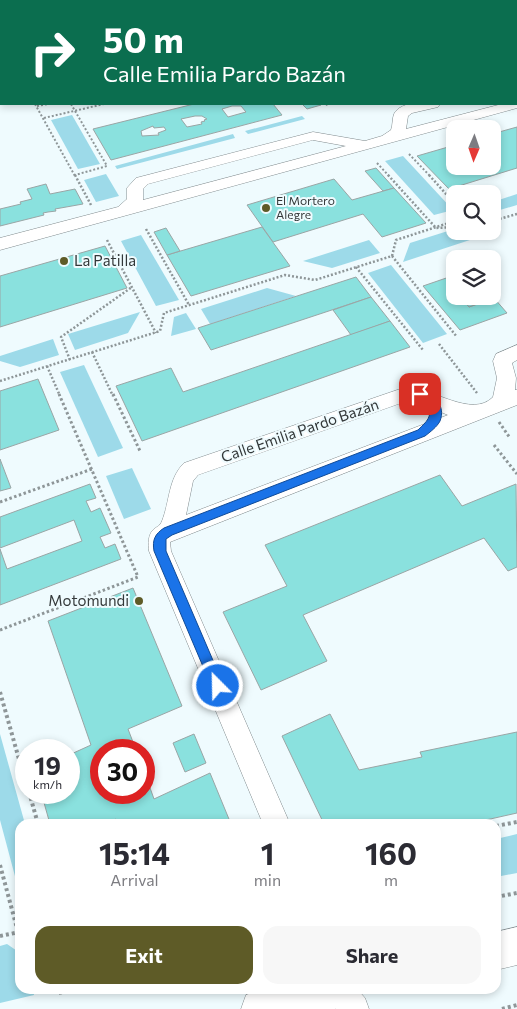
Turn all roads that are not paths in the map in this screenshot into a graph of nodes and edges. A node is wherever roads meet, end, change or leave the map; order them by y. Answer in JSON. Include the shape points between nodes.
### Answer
{"nodes":[{"id":1,"x":429,"y":105,"type":"edge"},
{"id":2,"x":513,"y":105,"type":"edge"},
{"id":3,"x":400,"y":120,"type":"junction"},
{"id":4,"x":424,"y":129,"type":"junction"},
{"id":5,"x":388,"y":138,"type":"junction"},
{"id":6,"x":332,"y":147,"type":"junction"},
{"id":7,"x":136,"y":193,"type":"junction"},
{"id":8,"x":157,"y":201,"type":"junction"},
{"id":9,"x":124,"y":210,"type":"junction"},
{"id":10,"x":0,"y":244,"type":"edge"},
{"id":11,"x":517,"y":352,"type":"edge"},
{"id":12,"x":511,"y":378,"type":"edge"},
{"id":13,"x":434,"y":402,"type":"junction"},
{"id":14,"x":494,"y":405,"type":"edge"},
{"id":15,"x":421,"y":433,"type":"junction"},
{"id":16,"x":180,"y":492,"type":"junction"},
{"id":17,"x":232,"y":507,"type":"junction"},
{"id":18,"x":168,"y":531,"type":"junction"},
{"id":19,"x":275,"y":819,"type":"edge"},
{"id":20,"x":517,"y":946,"type":"edge"},
{"id":21,"x":501,"y":950,"type":"edge"},
{"id":22,"x":311,"y":994,"type":"edge"},
{"id":23,"x":342,"y":994,"type":"edge"},
{"id":24,"x":267,"y":1002,"type":"edge"},
{"id":25,"x":354,"y":1009,"type":"edge"}],
"edges":[{"from":1,"to":3,"type":"street","via":[[407,110]]},
{"from":2,"to":4,"type":"street"},
{"from":3,"to":4,"type":"street","via":[[405,126]]},
{"from":3,"to":5,"type":"street","via":[[398,133]]},
{"from":4,"to":5,"type":"street"},
{"from":5,"to":6,"type":"street"},
{"from":6,"to":7,"type":"street","via":[[325,136],[313,136],[152,179],[138,184]]},
{"from":6,"to":8,"type":"street"},
{"from":7,"to":8,"type":"street","via":[[144,200]]},
{"from":7,"to":9,"type":"street"},
{"from":8,"to":9,"type":"street"},
{"from":9,"to":10,"type":"street"},
{"from":11,"to":12,"type":"street","via":[[503,359],[502,363]]},
{"from":12,"to":14,"type":"street","via":[[504,394]]},
{"from":13,"to":14,"type":"street","name":"Calle Emilia Pardo Bazán","via":[[449,408]]},
{"from":13,"to":15,"type":"street","via":[[435,421]]},
{"from":13,"to":16,"type":"street","name":"Calle Emilia Pardo Bazán","via":[[420,394],[406,394],[191,469],[183,475]]},
{"from":14,"to":15,"type":"street"},
{"from":15,"to":17,"type":"street"},
{"from":16,"to":17,"type":"street","via":[[201,506]]},
{"from":16,"to":18,"type":"street","name":"Calle Emilia Pardo Bazán"},
{"from":17,"to":18,"type":"street"},
{"from":18,"to":19,"type":"street","name":"Calle Emilia Pardo Bazán","via":[[159,543],[160,551]]},
{"from":20,"to":21,"type":"main road"},
{"from":22,"to":24,"type":"main road"},
{"from":23,"to":25,"type":"street"}]}
